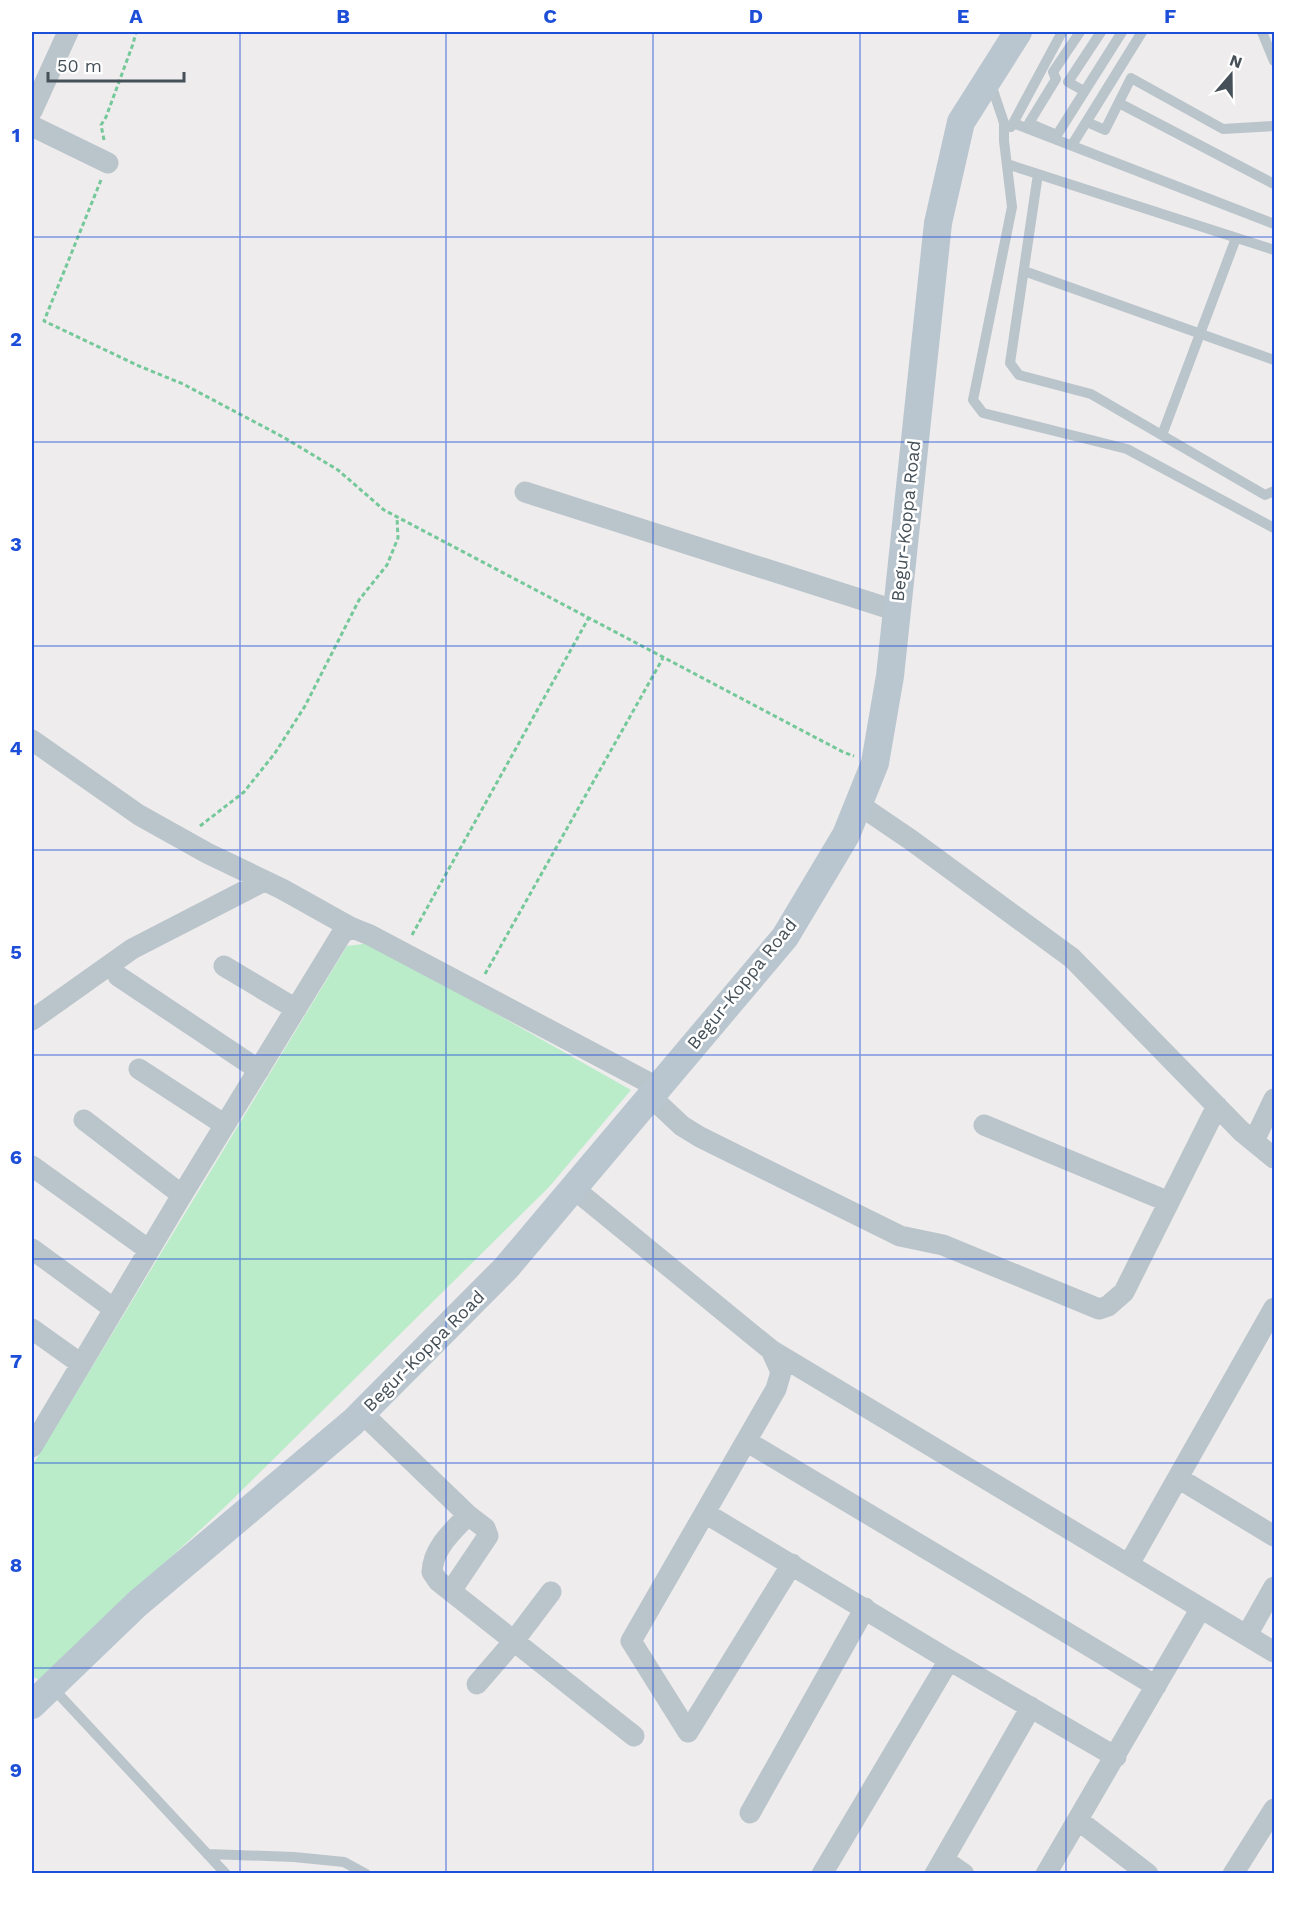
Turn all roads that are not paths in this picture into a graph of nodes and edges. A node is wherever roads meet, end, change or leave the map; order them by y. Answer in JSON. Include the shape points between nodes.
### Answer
{"nodes":[{"id":1,"x":68,"y":32,"type":"edge"},
{"id":2,"x":1018,"y":32,"type":"edge"},
{"id":3,"x":1062,"y":32,"type":"edge"},
{"id":4,"x":1080,"y":32,"type":"edge"},
{"id":5,"x":1101,"y":32,"type":"edge"},
{"id":6,"x":1122,"y":32,"type":"edge"},
{"id":7,"x":1262,"y":32,"type":"edge"},
{"id":8,"x":1139,"y":36,"type":"edge"},
{"id":9,"x":1275,"y":61,"type":"edge"},
{"id":10,"x":989,"y":78,"type":"junction"},
{"id":11,"x":1084,"y":91,"type":"junction"},
{"id":12,"x":1119,"y":103,"type":"junction"},
{"id":13,"x":32,"y":111,"type":"edge"},
{"id":14,"x":1087,"y":122,"type":"junction"},
{"id":15,"x":1013,"y":123,"type":"junction"},
{"id":16,"x":32,"y":126,"type":"edge"},
{"id":17,"x":1275,"y":126,"type":"edge"},
{"id":18,"x":1004,"y":141,"type":"junction"},
{"id":19,"x":1072,"y":145,"type":"junction"},
{"id":20,"x":108,"y":163,"type":"road end"},
{"id":21,"x":1007,"y":164,"type":"junction"},
{"id":22,"x":1038,"y":174,"type":"junction"},
{"id":23,"x":1275,"y":183,"type":"edge"},
{"id":24,"x":1275,"y":224,"type":"edge"},
{"id":25,"x":1236,"y":238,"type":"junction"},
{"id":26,"x":1275,"y":250,"type":"edge"},
{"id":27,"x":1024,"y":271,"type":"junction"},
{"id":28,"x":1201,"y":333,"type":"junction"},
{"id":29,"x":1275,"y":360,"type":"edge"},
{"id":30,"x":1162,"y":435,"type":"junction"},
{"id":31,"x":1275,"y":491,"type":"edge"},
{"id":32,"x":525,"y":492,"type":"dead end"},
{"id":33,"x":1275,"y":528,"type":"edge"},
{"id":34,"x":897,"y":611,"type":"junction"},
{"id":35,"x":32,"y":740,"type":"edge"},
{"id":36,"x":858,"y":804,"type":"junction"},
{"id":37,"x":264,"y":881,"type":"junction"},
{"id":38,"x":350,"y":927,"type":"junction"},
{"id":39,"x":224,"y":966,"type":"dead end"},
{"id":40,"x":118,"y":976,"type":"dead end"},
{"id":41,"x":296,"y":1009,"type":"junction"},
{"id":42,"x":32,"y":1020,"type":"edge"},
{"id":43,"x":139,"y":1070,"type":"dead end"},
{"id":44,"x":258,"y":1070,"type":"junction"},
{"id":45,"x":654,"y":1092,"type":"junction"},
{"id":46,"x":1275,"y":1099,"type":"edge"},
{"id":47,"x":1217,"y":1106,"type":"junction"},
{"id":48,"x":84,"y":1120,"type":"dead end"},
{"id":49,"x":225,"y":1125,"type":"junction"},
{"id":50,"x":984,"y":1125,"type":"dead end"},
{"id":51,"x":1254,"y":1141,"type":"junction"},
{"id":52,"x":1275,"y":1158,"type":"edge"},
{"id":53,"x":32,"y":1166,"type":"edge"},
{"id":54,"x":573,"y":1188,"type":"junction"},
{"id":55,"x":182,"y":1195,"type":"junction"},
{"id":56,"x":1169,"y":1202,"type":"junction"},
{"id":57,"x":32,"y":1249,"type":"edge"},
{"id":58,"x":149,"y":1250,"type":"junction"},
{"id":59,"x":1275,"y":1308,"type":"edge"},
{"id":60,"x":114,"y":1309,"type":"junction"},
{"id":61,"x":32,"y":1329,"type":"edge"},
{"id":62,"x":771,"y":1350,"type":"junction"},
{"id":63,"x":81,"y":1364,"type":"junction"},
{"id":64,"x":362,"y":1413,"type":"junction"},
{"id":65,"x":40,"y":1415,"type":"edge"},
{"id":66,"x":746,"y":1441,"type":"junction"},
{"id":67,"x":32,"y":1447,"type":"edge"},
{"id":68,"x":1178,"y":1478,"type":"junction"},
{"id":69,"x":705,"y":1513,"type":"junction"},
{"id":70,"x":468,"y":1515,"type":"junction"},
{"id":71,"x":1275,"y":1536,"type":"edge"},
{"id":72,"x":792,"y":1564,"type":"junction"},
{"id":73,"x":1129,"y":1564,"type":"junction"},
{"id":74,"x":1275,"y":1587,"type":"edge"},
{"id":75,"x":451,"y":1590,"type":"junction"},
{"id":76,"x":551,"y":1592,"type":"dead end"},
{"id":77,"x":865,"y":1608,"type":"junction"},
{"id":78,"x":1201,"y":1608,"type":"junction"},
{"id":79,"x":1247,"y":1635,"type":"junction"},
{"id":80,"x":514,"y":1641,"type":"junction"},
{"id":81,"x":1275,"y":1652,"type":"edge"},
{"id":82,"x":949,"y":1660,"type":"junction"},
{"id":83,"x":477,"y":1684,"type":"dead end"},
{"id":84,"x":1156,"y":1686,"type":"junction"},
{"id":85,"x":41,"y":1695,"type":"edge"},
{"id":86,"x":1031,"y":1707,"type":"junction"},
{"id":87,"x":634,"y":1736,"type":"dead end"},
{"id":88,"x":1116,"y":1757,"type":"junction"},
{"id":89,"x":1275,"y":1809,"type":"edge"},
{"id":90,"x":750,"y":1813,"type":"dead end"},
{"id":91,"x":1078,"y":1820,"type":"junction"},
{"id":92,"x":207,"y":1854,"type":"junction"},
{"id":93,"x":940,"y":1867,"type":"edge"},
{"id":94,"x":1143,"y":1872,"type":"edge"},
{"id":95,"x":225,"y":1874,"type":"edge"},
{"id":96,"x":366,"y":1874,"type":"edge"},
{"id":97,"x":822,"y":1874,"type":"edge"},
{"id":98,"x":964,"y":1874,"type":"edge"},
{"id":99,"x":1046,"y":1874,"type":"edge"},
{"id":100,"x":1233,"y":1874,"type":"edge"}],
"edges":[{"from":1,"to":13,"type":"street"},
{"from":2,"to":10,"type":"main road","name":"Begur-Koppa Road"},
{"from":3,"to":15,"type":"lane"},
{"from":4,"to":11,"type":"lane","via":[[1053,72],[1056,79],[1029,123],[1057,135]]},
{"from":5,"to":11,"type":"lane","via":[[1068,82]]},
{"from":6,"to":8,"type":"lane"},
{"from":6,"to":11,"type":"lane"},
{"from":7,"to":9,"type":"lane"},
{"from":8,"to":14,"type":"lane"},
{"from":10,"to":18,"type":"lane","via":[[1004,123]]},
{"from":10,"to":34,"type":"main road","name":"Begur-Koppa Road","via":[[961,122],[938,223]]},
{"from":12,"to":14,"type":"lane","via":[[1105,130]]},
{"from":12,"to":17,"type":"lane","via":[[1131,78],[1222,129]]},
{"from":12,"to":23,"type":"lane"},
{"from":14,"to":19,"type":"lane"},
{"from":15,"to":18,"type":"lane"},
{"from":15,"to":19,"type":"lane"},
{"from":16,"to":20,"type":"street"},
{"from":18,"to":21,"type":"lane"},
{"from":19,"to":24,"type":"lane"},
{"from":21,"to":22,"type":"lane"},
{"from":21,"to":33,"type":"lane","via":[[1012,207],[973,400],[983,413],[1127,449]]},
{"from":22,"to":25,"type":"lane"},
{"from":22,"to":27,"type":"lane"},
{"from":25,"to":26,"type":"lane"},
{"from":25,"to":28,"type":"lane"},
{"from":27,"to":28,"type":"lane"},
{"from":27,"to":30,"type":"lane","via":[[1010,363],[1019,375],[1091,393]]},
{"from":28,"to":29,"type":"lane"},
{"from":28,"to":30,"type":"lane"},
{"from":30,"to":31,"type":"lane","via":[[1265,495]]},
{"from":32,"to":34,"type":"street"},
{"from":34,"to":36,"type":"main road","name":"Begur-Koppa Road","via":[[874,762]]},
{"from":35,"to":37,"type":"street","via":[[139,815]]},
{"from":36,"to":45,"type":"main road","name":"Begur-Koppa Road","via":[[846,835],[785,937]]},
{"from":36,"to":47,"type":"street","via":[[1072,958]]},
{"from":37,"to":38,"type":"street"},
{"from":37,"to":42,"type":"street","via":[[132,949]]},
{"from":38,"to":41,"type":"street"},
{"from":38,"to":45,"type":"street","via":[[476,991]]},
{"from":39,"to":41,"type":"street"},
{"from":40,"to":44,"type":"street"},
{"from":41,"to":44,"type":"street"},
{"from":43,"to":49,"type":"street"},
{"from":44,"to":49,"type":"street"},
{"from":45,"to":54,"type":"main road","name":"Begur-Koppa Road"},
{"from":45,"to":56,"type":"street","via":[[682,1126],[700,1137],[900,1236],[943,1245],[1099,1309],[1124,1292]]},
{"from":46,"to":51,"type":"street"},
{"from":47,"to":51,"type":"street"},
{"from":47,"to":56,"type":"street"},
{"from":48,"to":55,"type":"street"},
{"from":49,"to":55,"type":"street"},
{"from":50,"to":56,"type":"street"},
{"from":51,"to":52,"type":"street"},
{"from":53,"to":58,"type":"street"},
{"from":54,"to":62,"type":"street"},
{"from":54,"to":64,"type":"main road","name":"Begur-Koppa Road","via":[[506,1268]]},
{"from":55,"to":58,"type":"street"},
{"from":57,"to":60,"type":"street"},
{"from":58,"to":60,"type":"street"},
{"from":59,"to":68,"type":"street"},
{"from":60,"to":63,"type":"street"},
{"from":61,"to":63,"type":"street"},
{"from":62,"to":66,"type":"street","via":[[781,1372],[776,1389]]},
{"from":62,"to":73,"type":"street"},
{"from":63,"to":65,"type":"street"},
{"from":64,"to":70,"type":"street"},
{"from":64,"to":85,"type":"main road","name":"Begur-Koppa Road","via":[[137,1604]]},
{"from":65,"to":67,"type":"street"},
{"from":66,"to":69,"type":"street"},
{"from":66,"to":84,"type":"street"},
{"from":68,"to":71,"type":"street"},
{"from":68,"to":73,"type":"street"},
{"from":69,"to":72,"type":"street"},
{"from":69,"to":72,"type":"street","via":[[631,1641],[688,1732]]},
{"from":70,"to":75,"type":"street","via":[[485,1528],[488,1536]]},
{"from":70,"to":75,"type":"street","via":[[439,1547],[432,1563],[438,1581]]},
{"from":72,"to":77,"type":"street"},
{"from":73,"to":78,"type":"street"},
{"from":74,"to":79,"type":"street"},
{"from":75,"to":80,"type":"street"},
{"from":76,"to":80,"type":"street"},
{"from":77,"to":82,"type":"street"},
{"from":77,"to":90,"type":"street"},
{"from":78,"to":79,"type":"street"},
{"from":78,"to":84,"type":"street"},
{"from":79,"to":81,"type":"street"},
{"from":80,"to":83,"type":"street"},
{"from":80,"to":87,"type":"street"},
{"from":82,"to":86,"type":"street"},
{"from":82,"to":97,"type":"street"},
{"from":84,"to":88,"type":"street"},
{"from":85,"to":92,"type":"lane"},
{"from":86,"to":88,"type":"street"},
{"from":86,"to":93,"type":"street"},
{"from":88,"to":91,"type":"street"},
{"from":89,"to":100,"type":"street"},
{"from":91,"to":94,"type":"street"},
{"from":91,"to":99,"type":"street"},
{"from":92,"to":95,"type":"lane"},
{"from":92,"to":96,"type":"lane","via":[[344,1862]]},
{"from":93,"to":98,"type":"street"}]}
